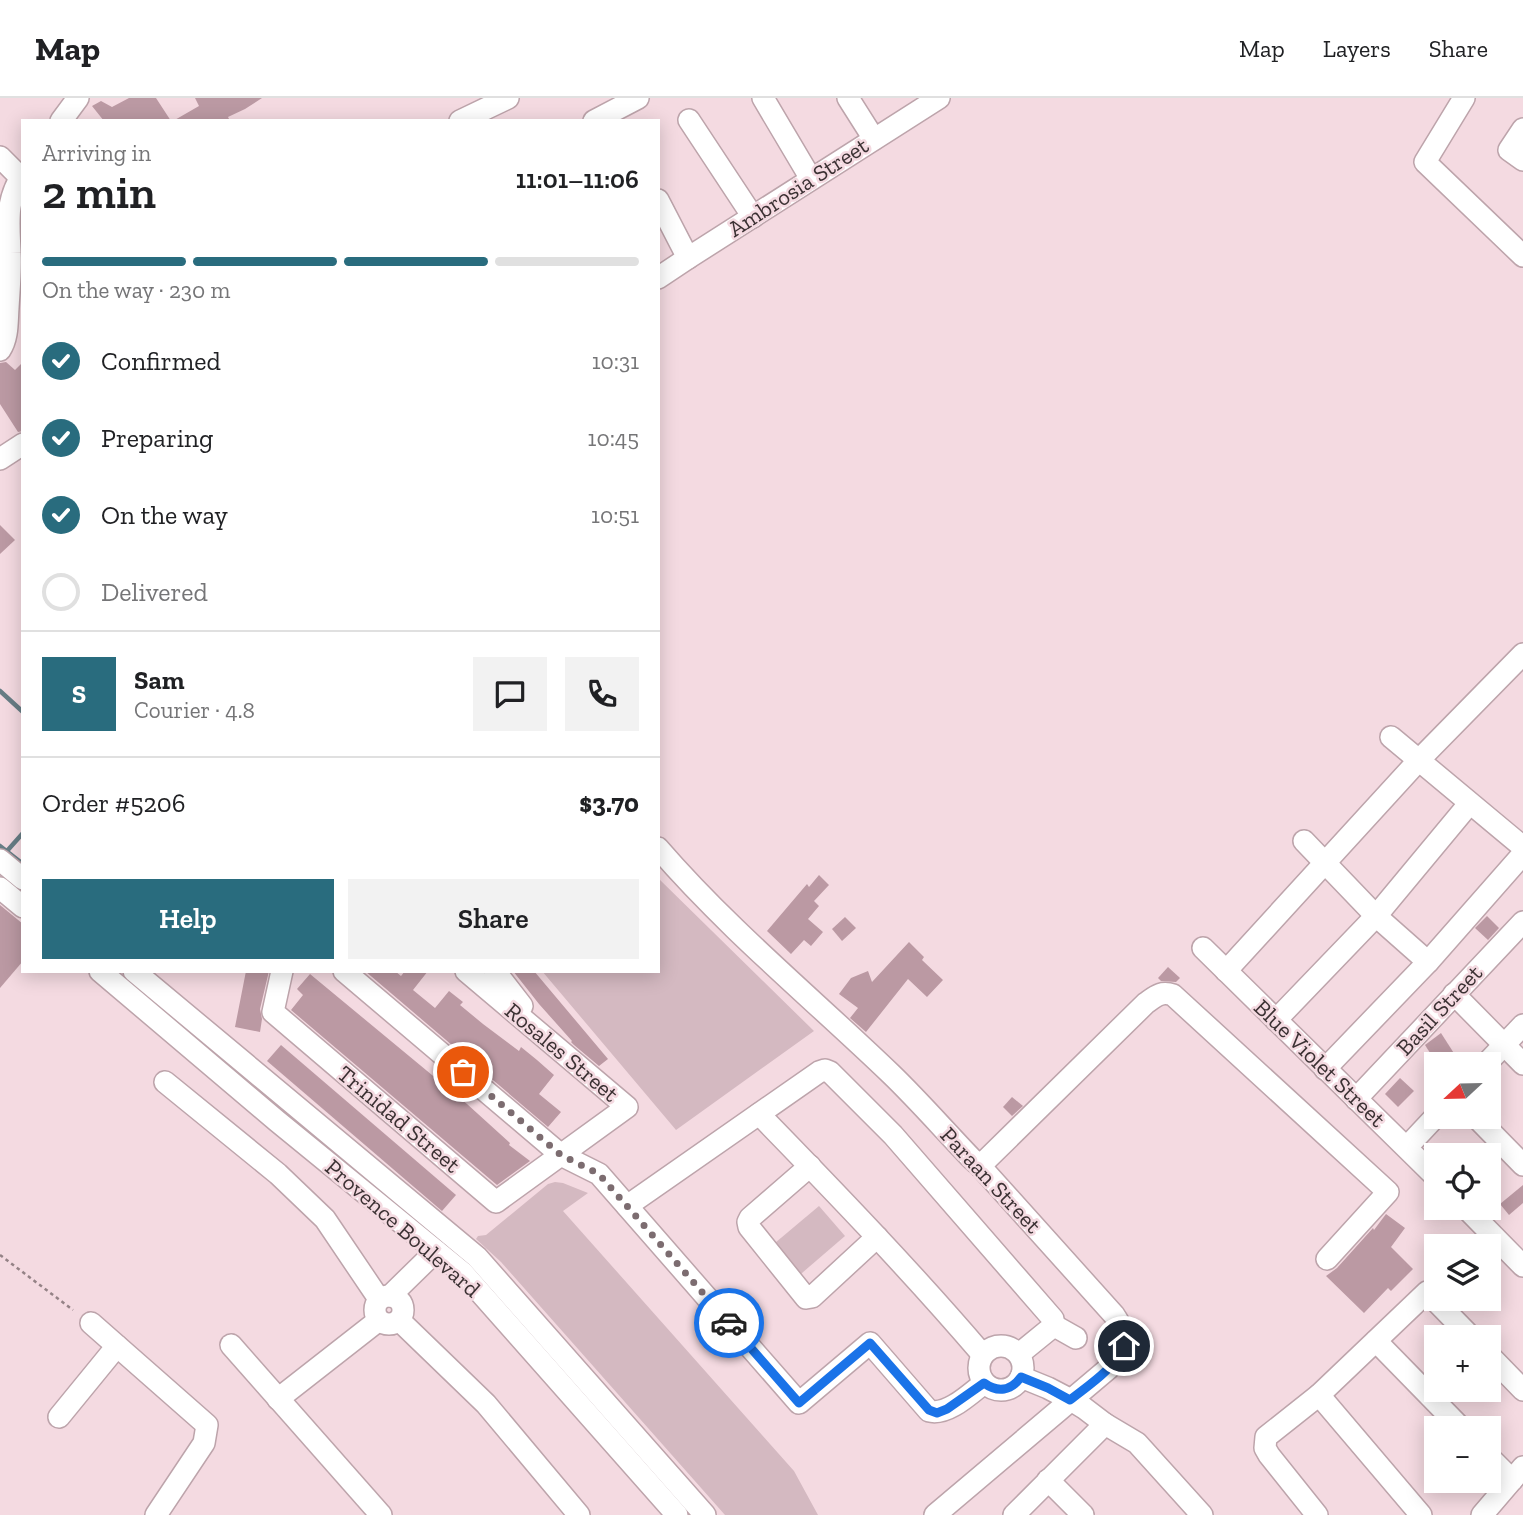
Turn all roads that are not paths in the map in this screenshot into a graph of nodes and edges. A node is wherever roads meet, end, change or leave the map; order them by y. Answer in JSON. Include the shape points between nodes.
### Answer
{"nodes":[{"id":1,"x":78,"y":98,"type":"edge"},
{"id":2,"x":508,"y":98,"type":"edge"},
{"id":3,"x":638,"y":98,"type":"edge"},
{"id":4,"x":763,"y":98,"type":"edge"},
{"id":5,"x":848,"y":98,"type":"edge"},
{"id":6,"x":1464,"y":98,"type":"edge"},
{"id":7,"x":935,"y":99,"type":"edge"},
{"id":8,"x":62,"y":119,"type":"edge"},
{"id":9,"x":464,"y":119,"type":"edge"},
{"id":10,"x":598,"y":119,"type":"edge"},
{"id":11,"x":689,"y":120,"type":"dead end"},
{"id":12,"x":1523,"y":128,"type":"edge"},
{"id":13,"x":874,"y":139,"type":"junction"},
{"id":14,"x":0,"y":157,"type":"edge"},
{"id":15,"x":1523,"y":160,"type":"edge"},
{"id":16,"x":21,"y":175,"type":"edge"},
{"id":17,"x":21,"y":178,"type":"edge"},
{"id":18,"x":811,"y":179,"type":"junction"},
{"id":19,"x":660,"y":204,"type":"edge"},
{"id":20,"x":753,"y":217,"type":"junction"},
{"id":21,"x":17,"y":255,"type":"edge"},
{"id":22,"x":1523,"y":256,"type":"edge"},
{"id":23,"x":688,"y":258,"type":"junction"},
{"id":24,"x":660,"y":277,"type":"edge"},
{"id":25,"x":0,"y":350,"type":"edge"},
{"id":26,"x":21,"y":445,"type":"edge"},
{"id":27,"x":0,"y":458,"type":"edge"},
{"id":28,"x":1523,"y":654,"type":"edge"},
{"id":29,"x":1391,"y":737,"type":"dead end"},
{"id":30,"x":1419,"y":760,"type":"junction"},
{"id":31,"x":1469,"y":804,"type":"junction"},
{"id":32,"x":1304,"y":841,"type":"dead end"},
{"id":33,"x":1523,"y":847,"type":"edge"},
{"id":34,"x":660,"y":850,"type":"edge"},
{"id":35,"x":1523,"y":854,"type":"edge"},
{"id":36,"x":0,"y":860,"type":"edge"},
{"id":37,"x":1324,"y":864,"type":"junction"},
{"id":38,"x":21,"y":877,"type":"edge"},
{"id":39,"x":0,"y":888,"type":"edge"},
{"id":40,"x":21,"y":905,"type":"edge"},
{"id":41,"x":1376,"y":916,"type":"junction"},
{"id":42,"x":1523,"y":922,"type":"edge"},
{"id":43,"x":1203,"y":947,"type":"dead end"},
{"id":44,"x":1428,"y":962,"type":"junction"},
{"id":45,"x":1226,"y":971,"type":"junction"},
{"id":46,"x":102,"y":973,"type":"edge"},
{"id":47,"x":136,"y":973,"type":"edge"},
{"id":48,"x":282,"y":973,"type":"edge"},
{"id":49,"x":346,"y":973,"type":"edge"},
{"id":50,"x":468,"y":973,"type":"edge"},
{"id":51,"x":497,"y":973,"type":"edge"},
{"id":52,"x":1454,"y":994,"type":"junction"},
{"id":53,"x":1276,"y":1020,"type":"junction"},
{"id":54,"x":1523,"y":1025,"type":"edge"},
{"id":55,"x":552,"y":1044,"type":"junction"},
{"id":56,"x":1504,"y":1045,"type":"junction"},
{"id":57,"x":1497,"y":1052,"type":"edge"},
{"id":58,"x":1523,"y":1063,"type":"edge"},
{"id":59,"x":1325,"y":1069,"type":"junction"},
{"id":60,"x":165,"y":1082,"type":"dead end"},
{"id":61,"x":1356,"y":1099,"type":"junction"},
{"id":62,"x":759,"y":1114,"type":"junction"},
{"id":63,"x":1424,"y":1129,"type":"edge"},
{"id":64,"x":1488,"y":1129,"type":"edge"},
{"id":65,"x":1407,"y":1147,"type":"junction"},
{"id":66,"x":561,"y":1155,"type":"junction"},
{"id":67,"x":1424,"y":1165,"type":"edge"},
{"id":68,"x":1523,"y":1165,"type":"edge"},
{"id":69,"x":810,"y":1166,"type":"junction"},
{"id":70,"x":980,"y":1166,"type":"junction"},
{"id":71,"x":627,"y":1206,"type":"junction"},
{"id":72,"x":1478,"y":1220,"type":"edge"},
{"id":73,"x":877,"y":1237,"type":"junction"},
{"id":74,"x":436,"y":1251,"type":"junction"},
{"id":75,"x":477,"y":1257,"type":"junction"},
{"id":76,"x":1327,"y":1259,"type":"dead end"},
{"id":77,"x":1523,"y":1266,"type":"edge"},
{"id":78,"x":463,"y":1273,"type":"junction"},
{"id":79,"x":387,"y":1309,"type":"junction"},
{"id":80,"x":82,"y":1316,"type":"road end"},
{"id":81,"x":1053,"y":1325,"type":"junction"},
{"id":82,"x":1459,"y":1325,"type":"edge"},
{"id":83,"x":1076,"y":1338,"type":"dead end"},
{"id":84,"x":1376,"y":1342,"type":"junction"},
{"id":85,"x":231,"y":1345,"type":"dead end"},
{"id":86,"x":117,"y":1346,"type":"junction"},
{"id":87,"x":982,"y":1354,"type":"junction"},
{"id":88,"x":1019,"y":1354,"type":"junction"},
{"id":89,"x":1501,"y":1368,"type":"edge"},
{"id":90,"x":1021,"y":1377,"type":"junction"},
{"id":91,"x":984,"y":1383,"type":"junction"},
{"id":92,"x":1523,"y":1390,"type":"edge"},
{"id":93,"x":1320,"y":1395,"type":"junction"},
{"id":94,"x":278,"y":1399,"type":"junction"},
{"id":95,"x":1070,"y":1400,"type":"junction"},
{"id":96,"x":59,"y":1416,"type":"dead end"},
{"id":97,"x":1449,"y":1416,"type":"edge"},
{"id":98,"x":1105,"y":1423,"type":"junction"},
{"id":99,"x":1501,"y":1464,"type":"edge"},
{"id":100,"x":1517,"y":1474,"type":"edge"},
{"id":101,"x":1048,"y":1480,"type":"junction"},
{"id":102,"x":156,"y":1515,"type":"edge"},
{"id":103,"x":381,"y":1515,"type":"edge"},
{"id":104,"x":579,"y":1515,"type":"edge"},
{"id":105,"x":677,"y":1515,"type":"edge"},
{"id":106,"x":705,"y":1515,"type":"edge"},
{"id":107,"x":935,"y":1515,"type":"edge"},
{"id":108,"x":1014,"y":1515,"type":"edge"},
{"id":109,"x":1083,"y":1515,"type":"edge"},
{"id":110,"x":1202,"y":1515,"type":"edge"},
{"id":111,"x":1317,"y":1515,"type":"edge"},
{"id":112,"x":1421,"y":1515,"type":"edge"},
{"id":113,"x":1482,"y":1515,"type":"edge"}],
"edges":[{"from":1,"to":8,"type":"street"},
{"from":2,"to":9,"type":"street"},
{"from":3,"to":10,"type":"street"},
{"from":4,"to":18,"type":"street"},
{"from":5,"to":13,"type":"street"},
{"from":6,"to":22,"type":"street","via":[[1425,162]]},
{"from":7,"to":13,"type":"street","name":"Ambrosia Street"},
{"from":11,"to":20,"type":"street"},
{"from":12,"to":15,"type":"street","via":[[1509,150]]},
{"from":13,"to":18,"type":"street","name":"Ambrosia Street"},
{"from":14,"to":16,"type":"street"},
{"from":17,"to":21,"type":"street","via":[[11,195],[8,218]]},
{"from":18,"to":20,"type":"street","name":"Ambrosia Street"},
{"from":19,"to":23,"type":"street"},
{"from":20,"to":23,"type":"street","name":"Ambrosia Street"},
{"from":21,"to":25,"type":"street"},
{"from":23,"to":24,"type":"street","name":"Ambrosia Street"},
{"from":26,"to":27,"type":"street"},
{"from":28,"to":30,"type":"street"},
{"from":29,"to":30,"type":"street"},
{"from":30,"to":31,"type":"street"},
{"from":30,"to":37,"type":"street"},
{"from":31,"to":33,"type":"street"},
{"from":31,"to":41,"type":"street"},
{"from":32,"to":37,"type":"street"},
{"from":34,"to":70,"type":"street","name":"Paraan Street","via":[[764,957],[894,1076]]},
{"from":35,"to":44,"type":"street"},
{"from":36,"to":38,"type":"street"},
{"from":37,"to":41,"type":"street"},
{"from":37,"to":45,"type":"street"},
{"from":39,"to":40,"type":"street"},
{"from":41,"to":44,"type":"street"},
{"from":41,"to":53,"type":"street"},
{"from":42,"to":52,"type":"street","name":"Basil Street"},
{"from":43,"to":45,"type":"street","name":"Blue Violet Street"},
{"from":44,"to":59,"type":"street"},
{"from":45,"to":53,"type":"street","name":"Blue Violet Street"},
{"from":46,"to":74,"type":"street","name":"Provence Boulevard"},
{"from":47,"to":75,"type":"street","name":"Provence Boulevard"},
{"from":48,"to":66,"type":"street","name":"Trinidad Street","via":[[273,1012],[489,1207]]},
{"from":49,"to":66,"type":"street"},
{"from":50,"to":55,"type":"street","name":"Rosales Street"},
{"from":51,"to":55,"type":"street"},
{"from":52,"to":56,"type":"street"},
{"from":52,"to":61,"type":"street","name":"Basil Street"},
{"from":53,"to":59,"type":"street","name":"Blue Violet Street"},
{"from":54,"to":56,"type":"street"},
{"from":55,"to":66,"type":"street","name":"Rosales Street","via":[[633,1104]]},
{"from":56,"to":57,"type":"street"},
{"from":56,"to":58,"type":"street"},
{"from":59,"to":61,"type":"street","name":"Blue Violet Street"},
{"from":60,"to":79,"type":"street","via":[[278,1174],[325,1219]]},
{"from":61,"to":65,"type":"street","name":"Blue Violet Street"},
{"from":62,"to":69,"type":"street"},
{"from":62,"to":71,"type":"street"},
{"from":62,"to":81,"type":"street","via":[[819,1072],[830,1072],[894,1135]]},
{"from":63,"to":65,"type":"street"},
{"from":64,"to":68,"type":"street"},
{"from":65,"to":67,"type":"street","name":"Blue Violet Street"},
{"from":66,"to":71,"type":"street","via":[[599,1174]]},
{"from":69,"to":73,"type":"street"},
{"from":69,"to":73,"type":"street","via":[[748,1222],[806,1298]]},
{"from":70,"to":76,"type":"street","via":[[1146,1003],[1165,992],[1388,1192]]},
{"from":70,"to":95,"type":"street","name":"Paraan Street","via":[[1123,1329],[1124,1346],[1118,1359]]},
{"from":71,"to":91,"type":"street","via":[[792,1410],[864,1336],[929,1410],[947,1409]]},
{"from":72,"to":77,"type":"street"},
{"from":73,"to":87,"type":"street"},
{"from":74,"to":78,"type":"street","name":"Provence Boulevard"},
{"from":74,"to":79,"type":"street"},
{"from":75,"to":78,"type":"street"},
{"from":75,"to":106,"type":"street","name":"Provence Boulevard"},
{"from":78,"to":105,"type":"street","name":"Provence Boulevard"},
{"from":79,"to":94,"type":"street"},
{"from":79,"to":104,"type":"street","via":[[486,1404]]},
{"from":80,"to":86,"type":"street"},
{"from":81,"to":83,"type":"street"},
{"from":81,"to":88,"type":"street"},
{"from":82,"to":84,"type":"street","via":[[1427,1292]]},
{"from":84,"to":93,"type":"street"},
{"from":84,"to":97,"type":"street"},
{"from":85,"to":94,"type":"street"},
{"from":86,"to":96,"type":"street"},
{"from":86,"to":102,"type":"street","via":[[207,1425],[204,1443]]},
{"from":87,"to":88,"type":"street","via":[[1000,1345]]},
{"from":87,"to":91,"type":"street","via":[[978,1369]]},
{"from":88,"to":90,"type":"street"},
{"from":89,"to":92,"type":"street"},
{"from":90,"to":91,"type":"street","via":[[1009,1389]]},
{"from":90,"to":95,"type":"street"},
{"from":93,"to":111,"type":"street","via":[[1266,1437],[1265,1448]]},
{"from":93,"to":112,"type":"street"},
{"from":94,"to":103,"type":"street"},
{"from":95,"to":98,"type":"street"},
{"from":95,"to":107,"type":"street","name":"Paraan Street"},
{"from":98,"to":101,"type":"street"},
{"from":98,"to":110,"type":"street","via":[[1144,1437]]},
{"from":99,"to":100,"type":"street"},
{"from":100,"to":113,"type":"street"},
{"from":101,"to":108,"type":"street"},
{"from":101,"to":109,"type":"street"}]}
